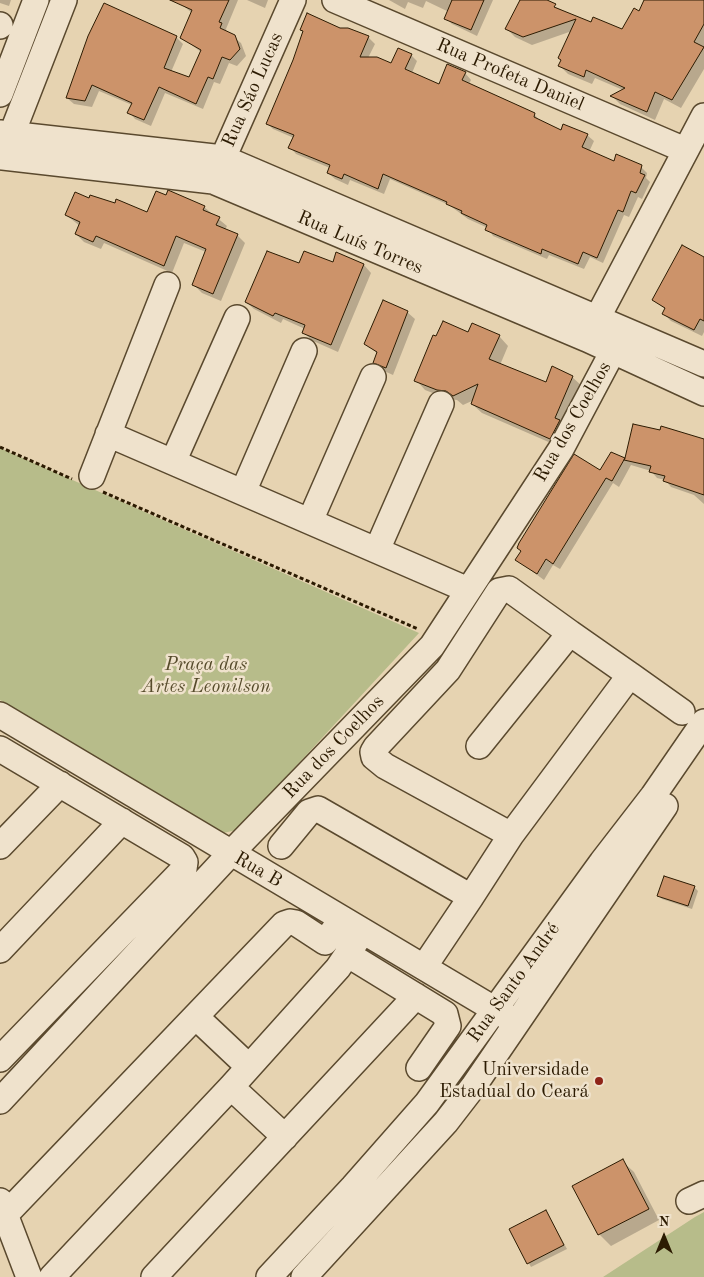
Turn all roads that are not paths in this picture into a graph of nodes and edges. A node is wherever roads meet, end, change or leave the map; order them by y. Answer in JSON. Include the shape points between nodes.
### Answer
{"nodes":[{"id":1,"x":36,"y":0,"type":"edge"},
{"id":2,"x":64,"y":0,"type":"edge"},
{"id":3,"x":293,"y":0,"type":"edge"},
{"id":4,"x":335,"y":0,"type":"edge"},
{"id":5,"x":0,"y":94,"type":"edge"},
{"id":6,"x":704,"y":116,"type":"edge"},
{"id":7,"x":3,"y":148,"type":"edge"},
{"id":8,"x":685,"y":150,"type":"junction"},
{"id":9,"x":223,"y":158,"type":"junction"},
{"id":10,"x":213,"y":181,"type":"junction"},
{"id":11,"x":167,"y":285,"type":"dead end"},
{"id":12,"x":237,"y":318,"type":"dead end"},
{"id":13,"x":591,"y":329,"type":"junction"},
{"id":14,"x":304,"y":350,"type":"dead end"},
{"id":15,"x":613,"y":351,"type":"junction"},
{"id":16,"x":704,"y":364,"type":"edge"},
{"id":17,"x":373,"y":377,"type":"dead end"},
{"id":18,"x":704,"y":393,"type":"edge"},
{"id":19,"x":441,"y":404,"type":"dead end"},
{"id":20,"x":108,"y":434,"type":"junction"},
{"id":21,"x":172,"y":462,"type":"junction"},
{"id":22,"x":89,"y":482,"type":"road end"},
{"id":23,"x":243,"y":492,"type":"junction"},
{"id":24,"x":310,"y":521,"type":"junction"},
{"id":25,"x":377,"y":550,"type":"junction"},
{"id":26,"x":468,"y":590,"type":"junction"},
{"id":27,"x":570,"y":633,"type":"junction"},
{"id":28,"x":630,"y":676,"type":"junction"},
{"id":29,"x":693,"y":717,"type":"edge"},
{"id":30,"x":9,"y":721,"type":"edge"},
{"id":31,"x":0,"y":744,"type":"edge"},
{"id":32,"x":479,"y":746,"type":"dead end"},
{"id":33,"x":0,"y":749,"type":"edge"},
{"id":34,"x":704,"y":749,"type":"edge"},
{"id":35,"x":60,"y":784,"type":"junction"},
{"id":36,"x":122,"y":821,"type":"junction"},
{"id":37,"x":511,"y":835,"type":"junction"},
{"id":38,"x":0,"y":846,"type":"edge"},
{"id":39,"x":281,"y":846,"type":"dead end"},
{"id":40,"x":230,"y":854,"type":"junction"},
{"id":41,"x":471,"y":897,"type":"junction"},
{"id":42,"x":342,"y":919,"type":"junction"},
{"id":43,"x":363,"y":931,"type":"junction"},
{"id":44,"x":0,"y":950,"type":"edge"},
{"id":45,"x":347,"y":954,"type":"junction"},
{"id":46,"x":424,"y":967,"type":"junction"},
{"id":47,"x":416,"y":996,"type":"junction"},
{"id":48,"x":496,"y":1008,"type":"junction"},
{"id":49,"x":196,"y":1017,"type":"junction"},
{"id":50,"x":517,"y":1023,"type":"junction"},
{"id":51,"x":0,"y":1060,"type":"edge"},
{"id":52,"x":249,"y":1067,"type":"junction"},
{"id":53,"x":418,"y":1068,"type":"dead end"},
{"id":54,"x":231,"y":1087,"type":"junction"},
{"id":55,"x":0,"y":1101,"type":"edge"},
{"id":56,"x":285,"y":1137,"type":"junction"},
{"id":57,"x":3,"y":1208,"type":"edge"},
{"id":58,"x":29,"y":1277,"type":"edge"},
{"id":59,"x":52,"y":1277,"type":"edge"},
{"id":60,"x":154,"y":1277,"type":"edge"},
{"id":61,"x":269,"y":1277,"type":"edge"},
{"id":62,"x":304,"y":1277,"type":"edge"}],
"edges":[{"from":1,"to":5,"type":"street"},
{"from":2,"to":7,"type":"street"},
{"from":3,"to":9,"type":"street","name":"Rua Sáo Lucas"},
{"from":4,"to":8,"type":"street","name":"Rua Profeta Daniel"},
{"from":6,"to":8,"type":"street"},
{"from":7,"to":9,"type":"street","name":"Rua Luís Torres"},
{"from":7,"to":10,"type":"street","name":"Rua Luís Torres"},
{"from":8,"to":13,"type":"street"},
{"from":9,"to":10,"type":"street","name":"Rua Sáo Lucas"},
{"from":9,"to":13,"type":"street","name":"Rua Luís Torres"},
{"from":10,"to":13,"type":"street","name":"Rua Luís Torres"},
{"from":11,"to":20,"type":"street"},
{"from":12,"to":21,"type":"street"},
{"from":13,"to":15,"type":"street","name":"Rua Luís Torres"},
{"from":13,"to":16,"type":"street","name":"Rua Luís Torres"},
{"from":14,"to":23,"type":"street"},
{"from":15,"to":18,"type":"street","name":"Rua Luís Torres"},
{"from":15,"to":26,"type":"street","name":"Rua dos Coelhos","via":[[561,448]]},
{"from":17,"to":24,"type":"street"},
{"from":19,"to":25,"type":"street"},
{"from":20,"to":21,"type":"street"},
{"from":20,"to":22,"type":"street"},
{"from":21,"to":23,"type":"street"},
{"from":23,"to":24,"type":"street"},
{"from":24,"to":25,"type":"street"},
{"from":25,"to":26,"type":"street"},
{"from":26,"to":40,"type":"street","name":"Rua dos Coelhos","via":[[432,646]]},
{"from":27,"to":28,"type":"street"},
{"from":27,"to":32,"type":"street"},
{"from":27,"to":37,"type":"street","via":[[508,589],[499,591],[453,664],[373,752],[385,766]]},
{"from":28,"to":29,"type":"street"},
{"from":28,"to":37,"type":"street"},
{"from":29,"to":48,"type":"street","name":"Rua Santo André","via":[[653,796]]},
{"from":30,"to":31,"type":"street"},
{"from":30,"to":40,"type":"street","name":"Rua B"},
{"from":33,"to":35,"type":"street"},
{"from":34,"to":50,"type":"street","name":"Rua Santo André"},
{"from":35,"to":36,"type":"street"},
{"from":35,"to":38,"type":"street"},
{"from":36,"to":44,"type":"street"},
{"from":36,"to":51,"type":"street","via":[[182,857],[184,869]]},
{"from":37,"to":41,"type":"street"},
{"from":39,"to":41,"type":"street","via":[[309,812],[318,809]]},
{"from":40,"to":42,"type":"street","name":"Rua B"},
{"from":40,"to":55,"type":"street","name":"Rua dos Coelhos"},
{"from":41,"to":46,"type":"street"},
{"from":42,"to":43,"type":"street","name":"Rua B"},
{"from":42,"to":49,"type":"street","via":[[325,942],[296,923],[284,924]]},
{"from":43,"to":45,"type":"street"},
{"from":43,"to":46,"type":"street","name":"Rua B"},
{"from":45,"to":47,"type":"street"},
{"from":45,"to":52,"type":"street"},
{"from":46,"to":48,"type":"street","name":"Rua B"},
{"from":47,"to":53,"type":"street","via":[[445,1014],[448,1020],[448,1026]]},
{"from":47,"to":56,"type":"street"},
{"from":48,"to":50,"type":"street","name":"Rua B"},
{"from":48,"to":61,"type":"street","name":"Rua Santo André","via":[[427,1103]]},
{"from":49,"to":52,"type":"street"},
{"from":49,"to":57,"type":"street"},
{"from":50,"to":62,"type":"street","name":"Rua Santo André","via":[[446,1122]]},
{"from":52,"to":54,"type":"street"},
{"from":54,"to":56,"type":"street"},
{"from":54,"to":59,"type":"street"},
{"from":56,"to":60,"type":"street"},
{"from":57,"to":58,"type":"street"}]}
